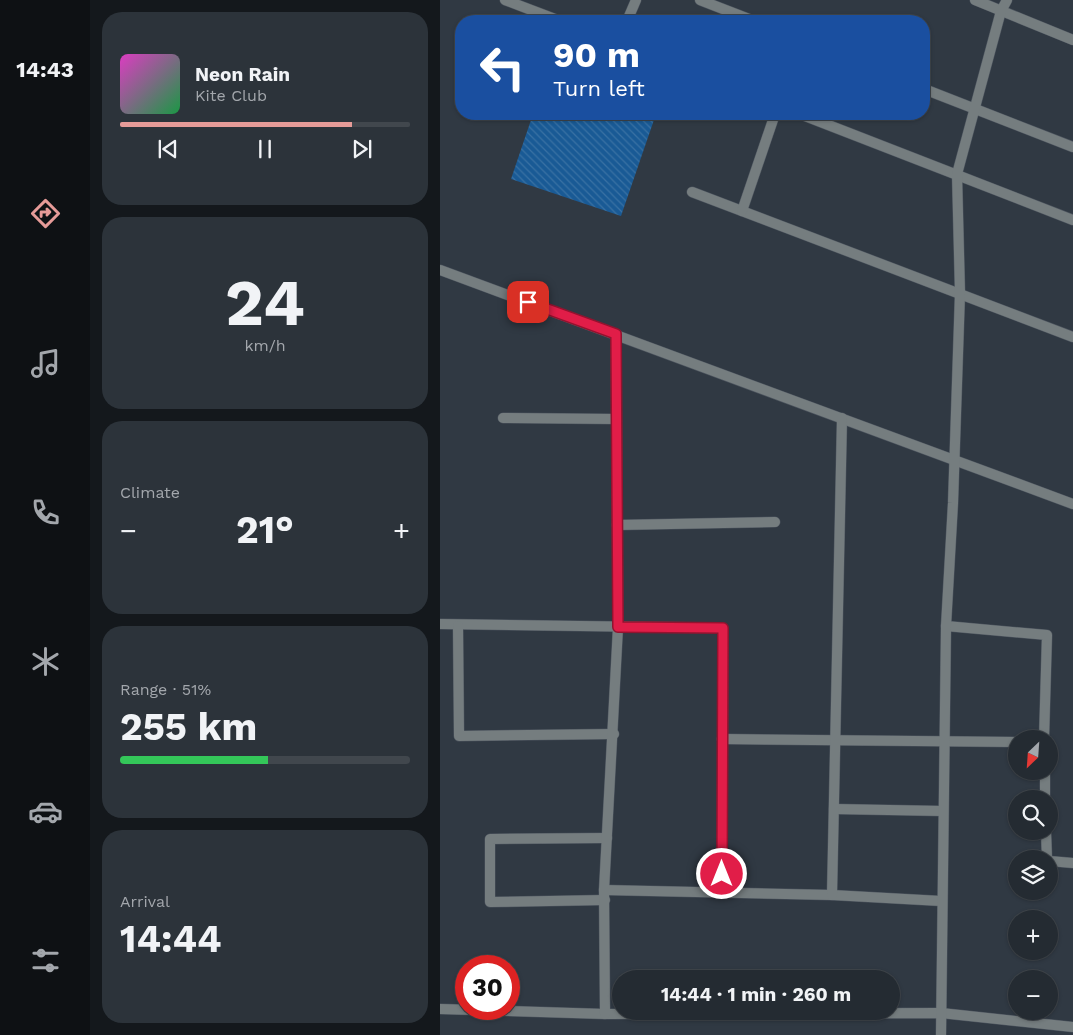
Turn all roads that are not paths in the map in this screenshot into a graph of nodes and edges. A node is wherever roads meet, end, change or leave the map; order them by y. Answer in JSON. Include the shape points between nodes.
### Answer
{"nodes":[{"id":1,"x":504,"y":0,"type":"edge"},
{"id":2,"x":636,"y":0,"type":"edge"},
{"id":3,"x":700,"y":0,"type":"edge"},
{"id":4,"x":976,"y":0,"type":"edge"},
{"id":5,"x":1007,"y":0,"type":"edge"},
{"id":6,"x":1002,"y":11,"type":"junction"},
{"id":7,"x":544,"y":15,"type":"edge"},
{"id":8,"x":630,"y":15,"type":"edge"},
{"id":9,"x":739,"y":15,"type":"edge"},
{"id":10,"x":1073,"y":40,"type":"edge"},
{"id":11,"x":930,"y":91,"type":"edge"},
{"id":12,"x":974,"y":108,"type":"junction"},
{"id":13,"x":773,"y":120,"type":"edge"},
{"id":14,"x":816,"y":120,"type":"edge"},
{"id":15,"x":1073,"y":147,"type":"edge"},
{"id":16,"x":957,"y":174,"type":"junction"},
{"id":17,"x":692,"y":192,"type":"dead end"},
{"id":18,"x":742,"y":211,"type":"junction"},
{"id":19,"x":1073,"y":220,"type":"edge"},
{"id":20,"x":440,"y":270,"type":"edge"},
{"id":21,"x":960,"y":293,"type":"junction"},
{"id":22,"x":616,"y":334,"type":"junction"},
{"id":23,"x":1073,"y":337,"type":"edge"},
{"id":24,"x":503,"y":418,"type":"dead end"},
{"id":25,"x":842,"y":418,"type":"junction"},
{"id":26,"x":616,"y":419,"type":"junction"},
{"id":27,"x":955,"y":460,"type":"junction"},
{"id":28,"x":1073,"y":504,"type":"edge"},
{"id":29,"x":774,"y":522,"type":"dead end"},
{"id":30,"x":617,"y":525,"type":"junction"},
{"id":31,"x":440,"y":624,"type":"edge"},
{"id":32,"x":458,"y":626,"type":"junction"},
{"id":33,"x":946,"y":626,"type":"junction"},
{"id":34,"x":618,"y":627,"type":"junction"},
{"id":35,"x":1044,"y":730,"type":"edge"},
{"id":36,"x":614,"y":734,"type":"junction"},
{"id":37,"x":722,"y":739,"type":"junction"},
{"id":38,"x":836,"y":742,"type":"junction"},
{"id":39,"x":1008,"y":742,"type":"edge"},
{"id":40,"x":944,"y":743,"type":"junction"},
{"id":41,"x":834,"y":809,"type":"junction"},
{"id":42,"x":943,"y":812,"type":"junction"},
{"id":43,"x":607,"y":838,"type":"junction"},
{"id":44,"x":1058,"y":861,"type":"edge"},
{"id":45,"x":1073,"y":863,"type":"edge"},
{"id":46,"x":722,"y":893,"type":"junction"},
{"id":47,"x":605,"y":895,"type":"junction"},
{"id":48,"x":832,"y":895,"type":"junction"},
{"id":49,"x":941,"y":901,"type":"junction"},
{"id":50,"x":440,"y":1009,"type":"edge"},
{"id":51,"x":941,"y":1013,"type":"junction"},
{"id":52,"x":605,"y":1014,"type":"junction"},
{"id":53,"x":1073,"y":1027,"type":"edge"},
{"id":54,"x":941,"y":1035,"type":"edge"}],
"edges":[{"from":1,"to":7,"type":"street"},
{"from":2,"to":8,"type":"street"},
{"from":3,"to":9,"type":"street"},
{"from":4,"to":6,"type":"street"},
{"from":5,"to":6,"type":"street"},
{"from":6,"to":10,"type":"street"},
{"from":6,"to":12,"type":"street"},
{"from":11,"to":12,"type":"street"},
{"from":12,"to":15,"type":"street"},
{"from":12,"to":16,"type":"street"},
{"from":13,"to":18,"type":"street"},
{"from":14,"to":16,"type":"street"},
{"from":16,"to":19,"type":"street"},
{"from":16,"to":21,"type":"street"},
{"from":17,"to":18,"type":"street"},
{"from":18,"to":21,"type":"street"},
{"from":20,"to":22,"type":"street"},
{"from":21,"to":23,"type":"street"},
{"from":21,"to":27,"type":"street"},
{"from":22,"to":25,"type":"street"},
{"from":22,"to":26,"type":"street"},
{"from":24,"to":26,"type":"street"},
{"from":25,"to":27,"type":"street"},
{"from":25,"to":38,"type":"street"},
{"from":26,"to":30,"type":"street"},
{"from":27,"to":28,"type":"street"},
{"from":27,"to":33,"type":"street"},
{"from":29,"to":30,"type":"street"},
{"from":30,"to":34,"type":"street"},
{"from":31,"to":32,"type":"street"},
{"from":32,"to":34,"type":"street"},
{"from":32,"to":36,"type":"street","via":[[459,736]]},
{"from":33,"to":35,"type":"street","via":[[1047,635]]},
{"from":33,"to":40,"type":"street"},
{"from":34,"to":36,"type":"street"},
{"from":34,"to":37,"type":"street","via":[[723,628]]},
{"from":36,"to":43,"type":"street"},
{"from":37,"to":38,"type":"street"},
{"from":37,"to":46,"type":"street"},
{"from":38,"to":40,"type":"street"},
{"from":38,"to":41,"type":"street"},
{"from":39,"to":40,"type":"street"},
{"from":40,"to":42,"type":"street"},
{"from":41,"to":42,"type":"street"},
{"from":41,"to":48,"type":"street"},
{"from":42,"to":49,"type":"street"},
{"from":43,"to":47,"type":"street"},
{"from":43,"to":47,"type":"street","via":[[490,839],[490,902]]},
{"from":44,"to":45,"type":"street"},
{"from":46,"to":47,"type":"street"},
{"from":46,"to":48,"type":"street"},
{"from":47,"to":52,"type":"street"},
{"from":48,"to":49,"type":"street"},
{"from":49,"to":51,"type":"street"},
{"from":50,"to":52,"type":"street"},
{"from":51,"to":52,"type":"street"},
{"from":51,"to":53,"type":"street"},
{"from":51,"to":54,"type":"street"}]}
